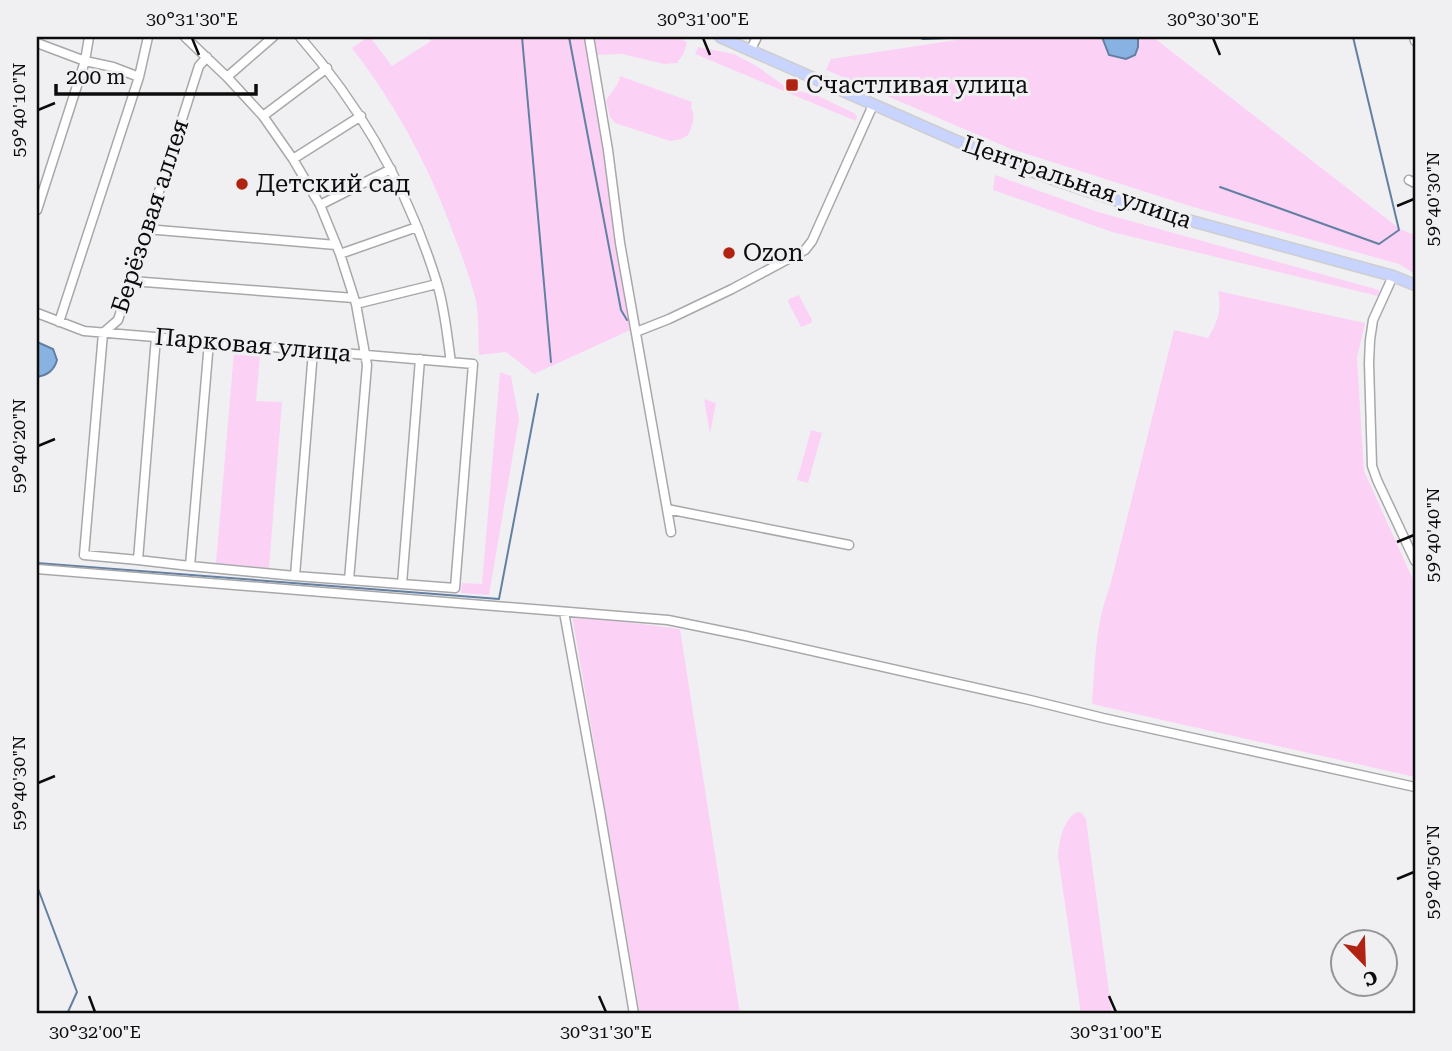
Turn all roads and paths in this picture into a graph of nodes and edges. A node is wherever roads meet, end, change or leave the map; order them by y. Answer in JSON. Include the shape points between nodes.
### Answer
{"nodes":[{"id":1,"x":89,"y":37,"type":"edge"},
{"id":2,"x":148,"y":37,"type":"edge"},
{"id":3,"x":273,"y":37,"type":"edge"},
{"id":4,"x":300,"y":37,"type":"edge"},
{"id":5,"x":589,"y":37,"type":"edge"},
{"id":6,"x":720,"y":37,"type":"edge"},
{"id":7,"x":757,"y":37,"type":"edge"},
{"id":8,"x":189,"y":38,"type":"edge"},
{"id":9,"x":37,"y":43,"type":"edge"},
{"id":10,"x":750,"y":51,"type":"junction"},
{"id":11,"x":207,"y":57,"type":"junction"},
{"id":12,"x":85,"y":61,"type":"junction"},
{"id":13,"x":327,"y":68,"type":"junction"},
{"id":14,"x":139,"y":77,"type":"junction"},
{"id":15,"x":228,"y":77,"type":"junction"},
{"id":16,"x":873,"y":105,"type":"junction"},
{"id":17,"x":263,"y":116,"type":"junction"},
{"id":18,"x":361,"y":116,"type":"junction"},
{"id":19,"x":292,"y":159,"type":"junction"},
{"id":20,"x":391,"y":169,"type":"junction"},
{"id":21,"x":320,"y":205,"type":"junction"},
{"id":22,"x":37,"y":210,"type":"edge"},
{"id":23,"x":417,"y":227,"type":"junction"},
{"id":24,"x":146,"y":229,"type":"junction"},
{"id":25,"x":338,"y":249,"type":"junction"},
{"id":26,"x":1393,"y":276,"type":"junction"},
{"id":27,"x":131,"y":281,"type":"junction"},
{"id":28,"x":437,"y":284,"type":"junction"},
{"id":29,"x":1415,"y":285,"type":"edge"},
{"id":30,"x":355,"y":301,"type":"junction"},
{"id":31,"x":37,"y":313,"type":"edge"},
{"id":32,"x":59,"y":322,"type":"junction"},
{"id":33,"x":636,"y":332,"type":"junction"},
{"id":34,"x":103,"y":333,"type":"junction"},
{"id":35,"x":156,"y":337,"type":"junction"},
{"id":36,"x":209,"y":342,"type":"junction"},
{"id":37,"x":313,"y":351,"type":"junction"},
{"id":38,"x":366,"y":354,"type":"junction"},
{"id":39,"x":420,"y":359,"type":"junction"},
{"id":40,"x":451,"y":362,"type":"junction"},
{"id":41,"x":667,"y":509,"type":"junction"},
{"id":42,"x":671,"y":532,"type":"dead end"},
{"id":43,"x":849,"y":545,"type":"dead end"},
{"id":44,"x":138,"y":560,"type":"junction"},
{"id":45,"x":1415,"y":561,"type":"edge"},
{"id":46,"x":190,"y":566,"type":"junction"},
{"id":47,"x":37,"y":569,"type":"edge"},
{"id":48,"x":295,"y":576,"type":"junction"},
{"id":49,"x":349,"y":580,"type":"junction"},
{"id":50,"x":402,"y":584,"type":"junction"},
{"id":51,"x":564,"y":612,"type":"junction"},
{"id":52,"x":1415,"y":787,"type":"edge"},
{"id":53,"x":634,"y":1014,"type":"edge"}],
"edges":[{"from":1,"to":12,"type":"street"},
{"from":2,"to":14,"type":"street"},
{"from":3,"to":15,"type":"street"},
{"from":4,"to":13,"type":"street"},
{"from":5,"to":33,"type":"street"},
{"from":6,"to":10,"type":"main road","name":"Центральная улица"},
{"from":7,"to":10,"type":"street"},
{"from":8,"to":11,"type":"street"},
{"from":9,"to":12,"type":"street"},
{"from":10,"to":16,"type":"main road","name":"Центральная улица"},
{"from":11,"to":15,"type":"street"},
{"from":11,"to":24,"type":"street","name":"Берёзовая аллея","via":[[200,66]]},
{"from":12,"to":14,"type":"street"},
{"from":12,"to":22,"type":"street"},
{"from":13,"to":17,"type":"street"},
{"from":13,"to":18,"type":"street"},
{"from":14,"to":32,"type":"street"},
{"from":15,"to":17,"type":"street"},
{"from":16,"to":26,"type":"main road","name":"Центральная улица","via":[[993,157],[1118,201]]},
{"from":16,"to":33,"type":"street","via":[[804,250],[723,294]]},
{"from":17,"to":19,"type":"street"},
{"from":18,"to":19,"type":"street"},
{"from":18,"to":20,"type":"street"},
{"from":19,"to":21,"type":"street"},
{"from":20,"to":21,"type":"street"},
{"from":20,"to":23,"type":"street"},
{"from":21,"to":25,"type":"street"},
{"from":23,"to":25,"type":"street"},
{"from":23,"to":28,"type":"street"},
{"from":24,"to":25,"type":"street"},
{"from":24,"to":27,"type":"street","name":"Берёзовая аллея"},
{"from":25,"to":30,"type":"street"},
{"from":26,"to":29,"type":"main road","name":"Центральная улица"},
{"from":26,"to":45,"type":"street","via":[[1373,320],[1370,340],[1371,459]]},
{"from":27,"to":30,"type":"street"},
{"from":27,"to":34,"type":"street","name":"Берёзовая аллея","via":[[118,320]]},
{"from":28,"to":30,"type":"street"},
{"from":28,"to":40,"type":"street"},
{"from":30,"to":38,"type":"street"},
{"from":31,"to":32,"type":"street","name":"Парковая улица"},
{"from":32,"to":34,"type":"street","name":"Парковая улица"},
{"from":33,"to":41,"type":"street"},
{"from":34,"to":35,"type":"street","name":"Парковая улица"},
{"from":34,"to":44,"type":"street","via":[[84,555]]},
{"from":35,"to":36,"type":"street","name":"Парковая улица"},
{"from":35,"to":44,"type":"street"},
{"from":36,"to":37,"type":"street","name":"Парковая улица"},
{"from":36,"to":46,"type":"street"},
{"from":37,"to":38,"type":"street","name":"Парковая улица"},
{"from":37,"to":48,"type":"street"},
{"from":38,"to":39,"type":"street","name":"Парковая улица"},
{"from":38,"to":49,"type":"street"},
{"from":39,"to":40,"type":"street","name":"Парковая улица"},
{"from":39,"to":50,"type":"street"},
{"from":40,"to":50,"type":"street","name":"Парковая улица","via":[[473,364],[455,588]]},
{"from":41,"to":42,"type":"street"},
{"from":41,"to":43,"type":"street"},
{"from":44,"to":46,"type":"street"},
{"from":46,"to":48,"type":"street"},
{"from":47,"to":51,"type":"street"},
{"from":48,"to":49,"type":"street"},
{"from":49,"to":50,"type":"street"},
{"from":51,"to":52,"type":"street","via":[[677,622]]},
{"from":51,"to":53,"type":"street"}]}
